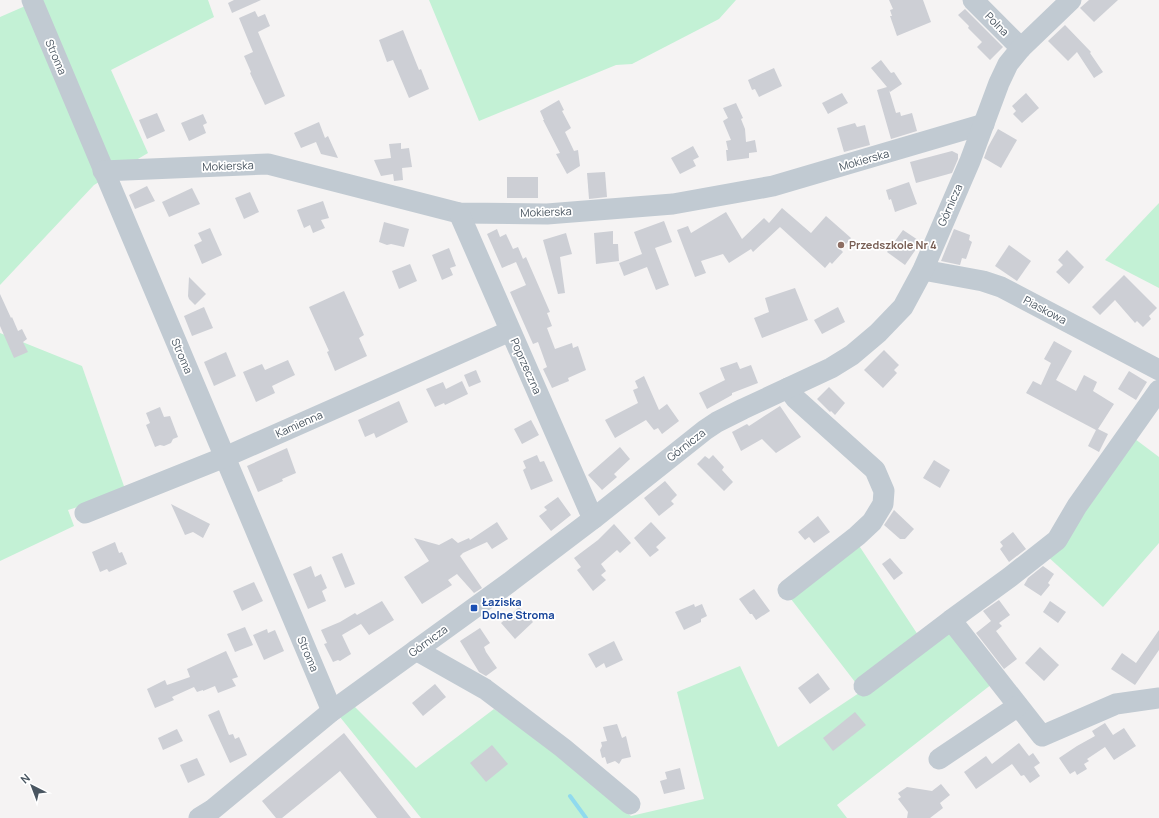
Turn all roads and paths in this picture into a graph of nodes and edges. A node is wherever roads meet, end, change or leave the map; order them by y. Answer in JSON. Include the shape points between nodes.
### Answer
{"nodes":[{"id":1,"x":32,"y":0,"type":"edge"},
{"id":2,"x":972,"y":0,"type":"edge"},
{"id":3,"x":1071,"y":0,"type":"edge"},
{"id":4,"x":1021,"y":48,"type":"junction"},
{"id":5,"x":984,"y":124,"type":"junction"},
{"id":6,"x":103,"y":171,"type":"junction"},
{"id":7,"x":459,"y":213,"type":"junction"},
{"id":8,"x":923,"y":270,"type":"junction"},
{"id":9,"x":510,"y":331,"type":"junction"},
{"id":10,"x":1159,"y":370,"type":"edge"},
{"id":11,"x":788,"y":388,"type":"junction"},
{"id":12,"x":1159,"y":390,"type":"edge"},
{"id":13,"x":225,"y":457,"type":"junction"},
{"id":14,"x":85,"y":513,"type":"dead end"},
{"id":15,"x":593,"y":519,"type":"junction"},
{"id":16,"x":788,"y":590,"type":"dead end"},
{"id":17,"x":951,"y":620,"type":"junction"},
{"id":18,"x":416,"y":650,"type":"junction"},
{"id":19,"x":864,"y":686,"type":"dead end"},
{"id":20,"x":1159,"y":698,"type":"edge"},
{"id":21,"x":1018,"y":706,"type":"junction"},
{"id":22,"x":332,"y":711,"type":"junction"},
{"id":23,"x":939,"y":759,"type":"dead end"},
{"id":24,"x":630,"y":804,"type":"dead end"},
{"id":25,"x":199,"y":818,"type":"edge"}],
"edges":[{"from":1,"to":6,"type":"street","name":"Stroma"},
{"from":2,"to":4,"type":"street","name":"Polna"},
{"from":3,"to":4,"type":"street","name":"Górnicza"},
{"from":4,"to":5,"type":"street","name":"Górnicza","via":[[1008,64],[998,83]]},
{"from":5,"to":7,"type":"street","name":"Mokierska","via":[[773,186],[673,204],[547,214]]},
{"from":5,"to":8,"type":"street","name":"Górnicza"},
{"from":6,"to":7,"type":"street","name":"Mokierska","via":[[268,164]]},
{"from":6,"to":13,"type":"street","name":"Stroma"},
{"from":7,"to":9,"type":"street","name":"Poprzeczna"},
{"from":8,"to":10,"type":"street","name":"Piaskowa","via":[[983,281],[1001,287]]},
{"from":8,"to":11,"type":"street","name":"Górnicza","via":[[903,307],[878,333],[852,355],[831,368]]},
{"from":9,"to":13,"type":"street","name":"Kamienna"},
{"from":9,"to":15,"type":"street","name":"Poprzeczna"},
{"from":11,"to":15,"type":"street","name":"Górnicza","via":[[717,422]]},
{"from":11,"to":16,"type":"street","via":[[796,399],[875,470],[884,491],[883,504],[872,522]]},
{"from":12,"to":17,"type":"street","via":[[1077,506],[1057,540]]},
{"from":13,"to":14,"type":"street","name":"Kamienna"},
{"from":13,"to":22,"type":"street","name":"Stroma"},
{"from":15,"to":18,"type":"street","name":"Górnicza"},
{"from":17,"to":19,"type":"street"},
{"from":17,"to":21,"type":"street"},
{"from":18,"to":22,"type":"street","name":"Górnicza"},
{"from":18,"to":24,"type":"street","via":[[484,689],[563,748]]},
{"from":20,"to":21,"type":"street","via":[[1116,704],[1042,736]]},
{"from":21,"to":23,"type":"street"},
{"from":22,"to":25,"type":"street","name":"Górnicza"}]}
